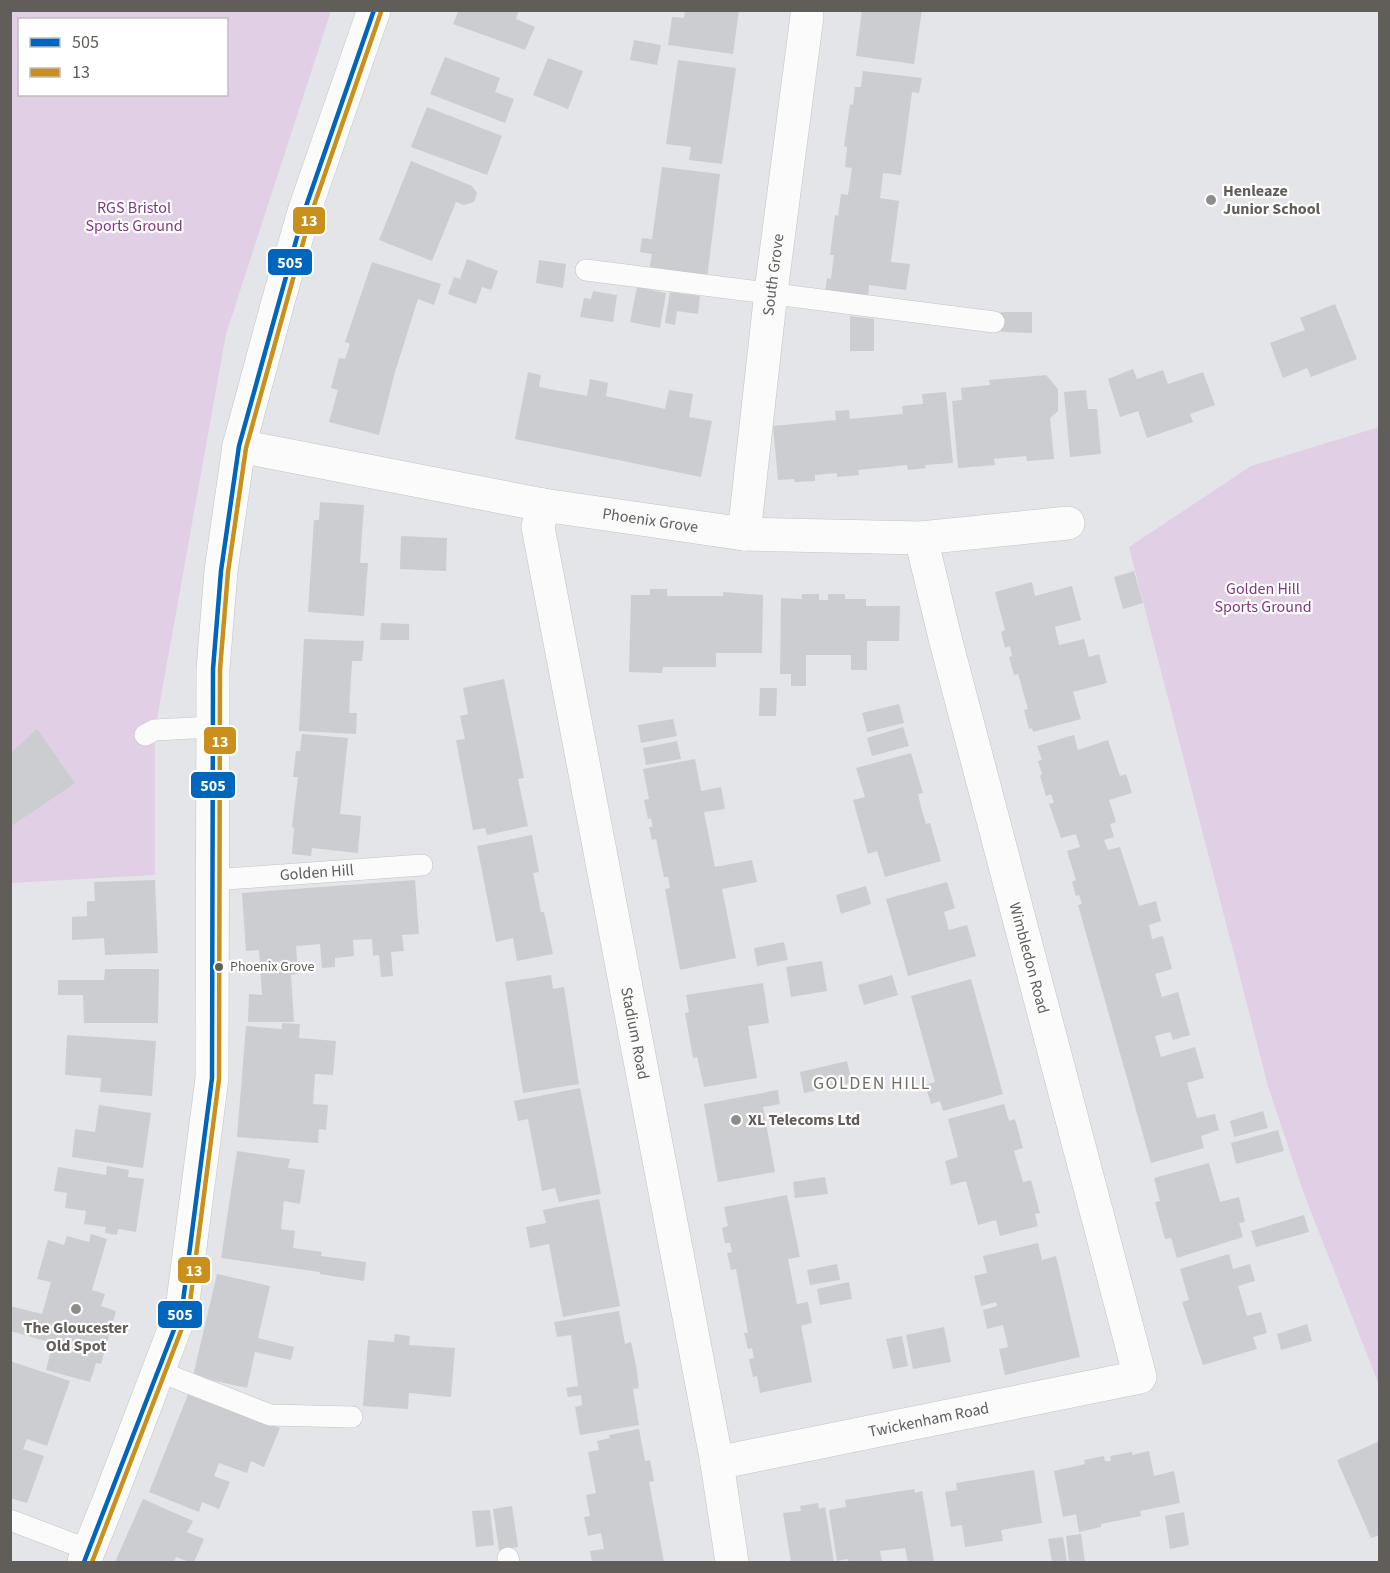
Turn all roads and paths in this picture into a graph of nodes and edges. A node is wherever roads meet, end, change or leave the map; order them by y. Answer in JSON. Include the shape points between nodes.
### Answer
{"nodes":[{"id":1,"x":374,"y":10,"type":"edge"},
{"id":2,"x":807,"y":16,"type":"dead end"},
{"id":3,"x":586,"y":270,"type":"dead end"},
{"id":4,"x":771,"y":292,"type":"junction"},
{"id":5,"x":994,"y":322,"type":"dead end"},
{"id":6,"x":239,"y":447,"type":"junction"},
{"id":7,"x":543,"y":506,"type":"junction"},
{"id":8,"x":1068,"y":523,"type":"dead end"},
{"id":9,"x":744,"y":534,"type":"junction"},
{"id":10,"x":921,"y":538,"type":"junction"},
{"id":11,"x":212,"y":726,"type":"junction"},
{"id":12,"x":145,"y":735,"type":"dead end"},
{"id":13,"x":422,"y":865,"type":"dead end"},
{"id":14,"x":212,"y":880,"type":"junction"},
{"id":15,"x":158,"y":1371,"type":"junction"},
{"id":16,"x":1140,"y":1377,"type":"joint"},
{"id":17,"x":352,"y":1417,"type":"dead end"},
{"id":18,"x":717,"y":1463,"type":"junction"},
{"id":19,"x":10,"y":1520,"type":"edge"},
{"id":20,"x":87,"y":1556,"type":"edge"},
{"id":21,"x":732,"y":1563,"type":"edge"}],
"edges":[{"from":1,"to":6,"type":"street","via":[[304,212]]},
{"from":2,"to":4,"type":"street","name":"South Grove"},
{"from":3,"to":4,"type":"lane"},
{"from":4,"to":5,"type":"lane"},
{"from":4,"to":9,"type":"street","name":"South Grove"},
{"from":6,"to":7,"type":"street","name":"Phoenix Grove"},
{"from":6,"to":11,"type":"street","via":[[221,571]]},
{"from":7,"to":9,"type":"street","name":"Phoenix Grove"},
{"from":7,"to":18,"type":"street","name":"Stadium Road","via":[[538,527]]},
{"from":8,"to":10,"type":"street","name":"Phoenix Grove"},
{"from":9,"to":10,"type":"street","name":"Phoenix Grove"},
{"from":10,"to":16,"type":"street","name":"Wimbledon Road"},
{"from":11,"to":12,"type":"lane","via":[[155,730]]},
{"from":11,"to":14,"type":"street"},
{"from":13,"to":14,"type":"lane","name":"Golden Hill"},
{"from":14,"to":15,"type":"street","via":[[212,1078],[182,1309]]},
{"from":15,"to":17,"type":"lane","via":[[270,1415]]},
{"from":15,"to":20,"type":"street"},
{"from":16,"to":18,"type":"street","name":"Twickenham Road"},
{"from":18,"to":21,"type":"street","name":"Stadium Road"},
{"from":19,"to":20,"type":"lane"}]}
